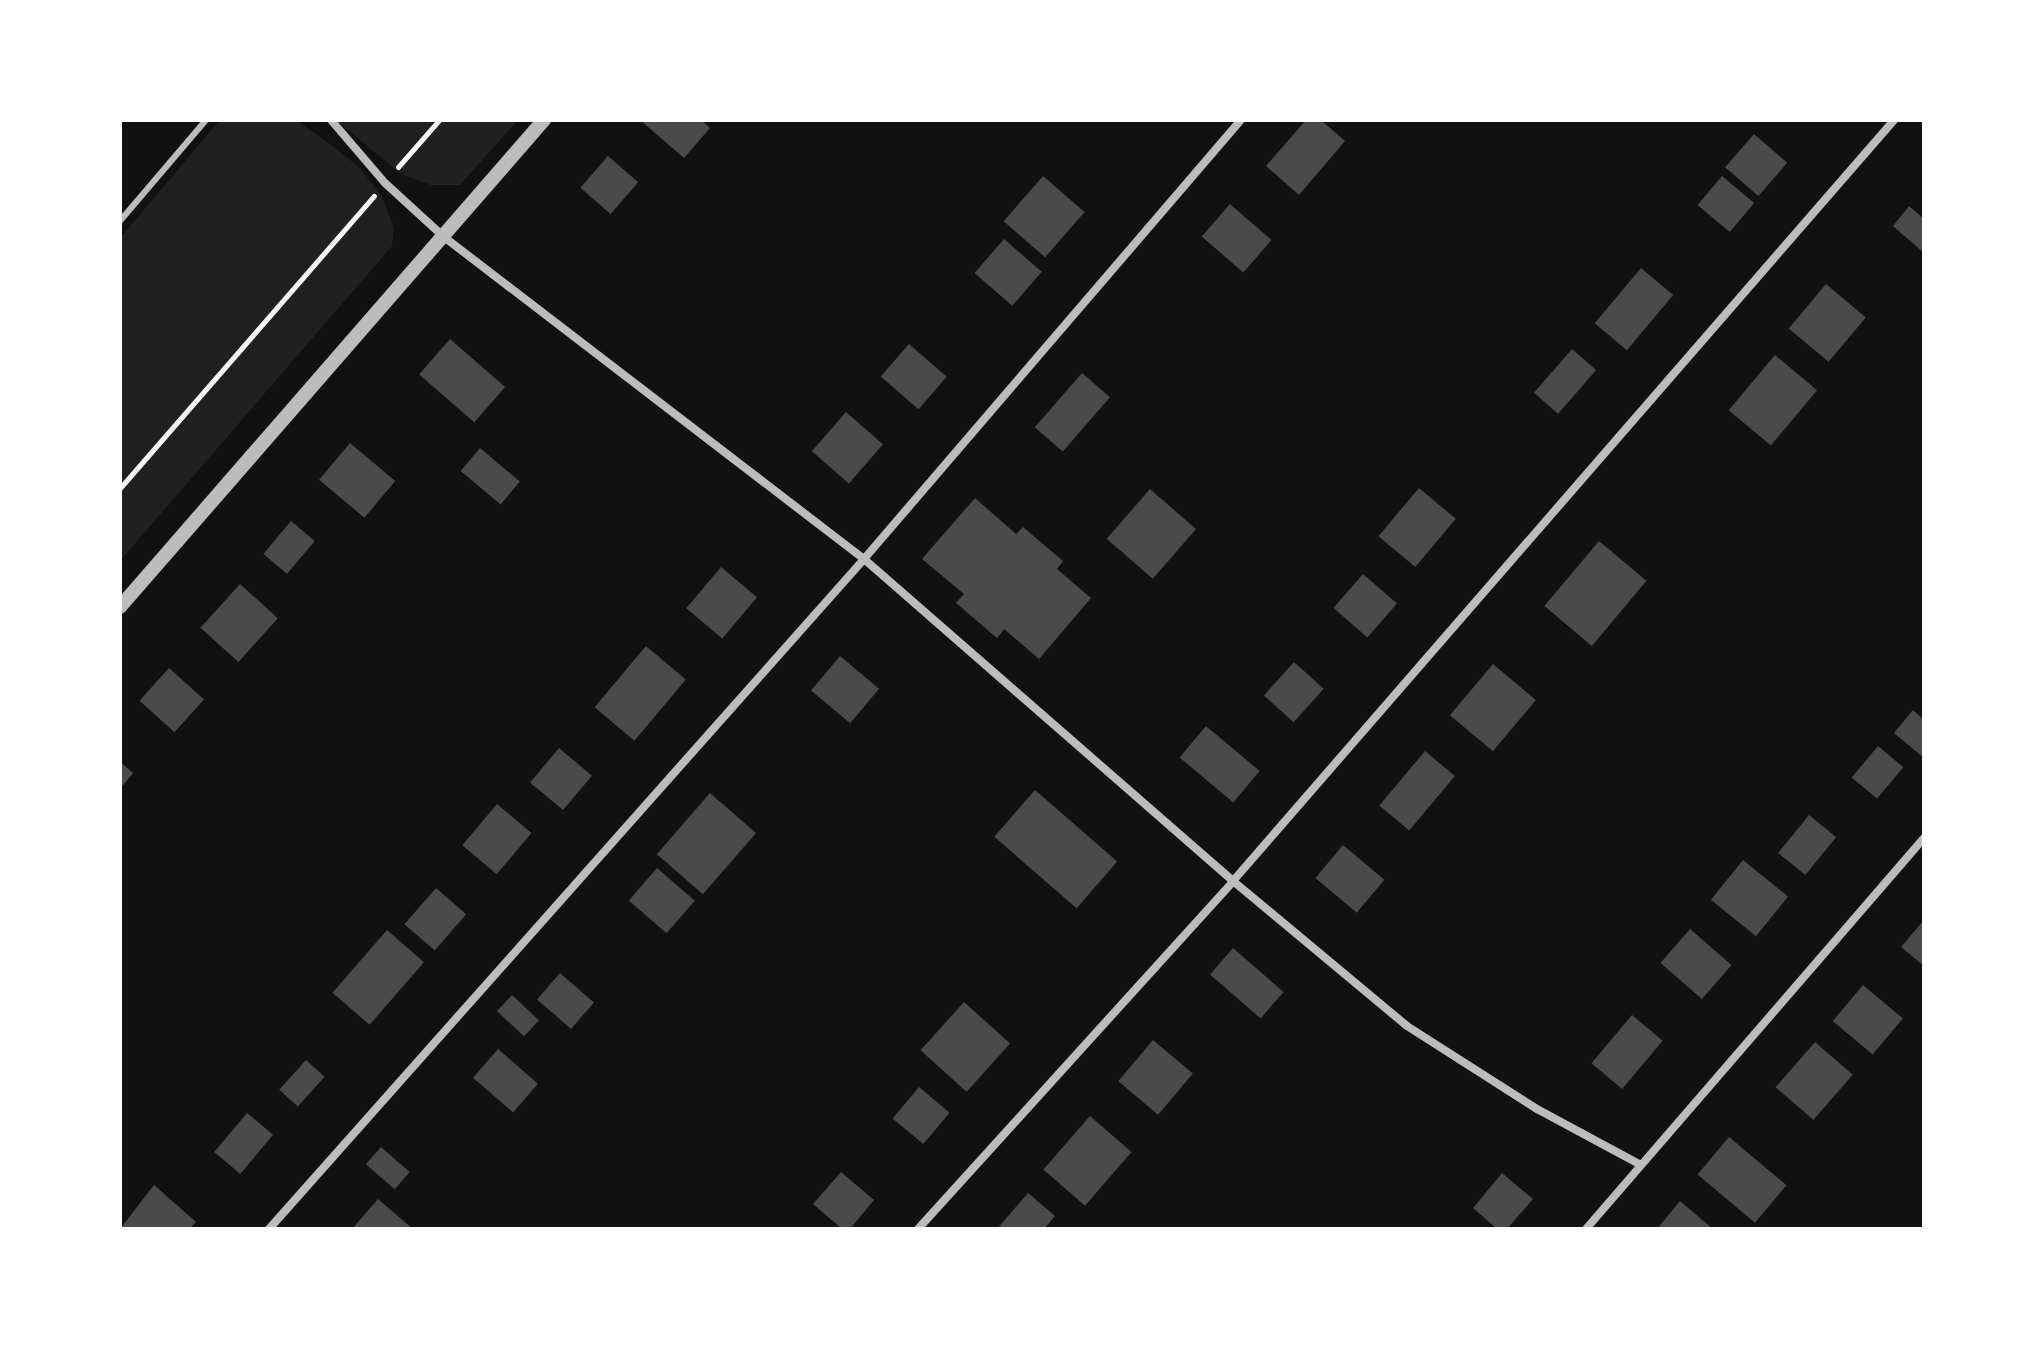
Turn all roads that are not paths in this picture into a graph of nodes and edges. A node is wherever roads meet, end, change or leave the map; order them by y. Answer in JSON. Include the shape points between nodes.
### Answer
{"nodes":[{"id":1,"x":206,"y":120,"type":"edge"},
{"id":2,"x":331,"y":120,"type":"edge"},
{"id":3,"x":544,"y":120,"type":"edge"},
{"id":4,"x":1241,"y":120,"type":"edge"},
{"id":5,"x":1894,"y":120,"type":"edge"},
{"id":6,"x":120,"y":221,"type":"edge"},
{"id":7,"x":444,"y":237,"type":"junction"},
{"id":8,"x":864,"y":559,"type":"junction"},
{"id":9,"x":120,"y":607,"type":"edge"},
{"id":10,"x":1924,"y":838,"type":"edge"},
{"id":11,"x":1233,"y":881,"type":"junction"},
{"id":12,"x":1639,"y":1164,"type":"junction"},
{"id":13,"x":269,"y":1229,"type":"edge"},
{"id":14,"x":918,"y":1229,"type":"edge"},
{"id":15,"x":1586,"y":1229,"type":"edge"}],
"edges":[{"from":1,"to":6,"type":"lane"},
{"from":2,"to":7,"type":"street","via":[[385,183]]},
{"from":3,"to":7,"type":"street"},
{"from":4,"to":8,"type":"street"},
{"from":5,"to":11,"type":"street"},
{"from":7,"to":8,"type":"street"},
{"from":7,"to":9,"type":"street"},
{"from":8,"to":11,"type":"street"},
{"from":8,"to":13,"type":"street"},
{"from":10,"to":12,"type":"street"},
{"from":11,"to":12,"type":"street","via":[[1407,1026],[1537,1109]]},
{"from":11,"to":14,"type":"street"},
{"from":12,"to":15,"type":"street"}]}
